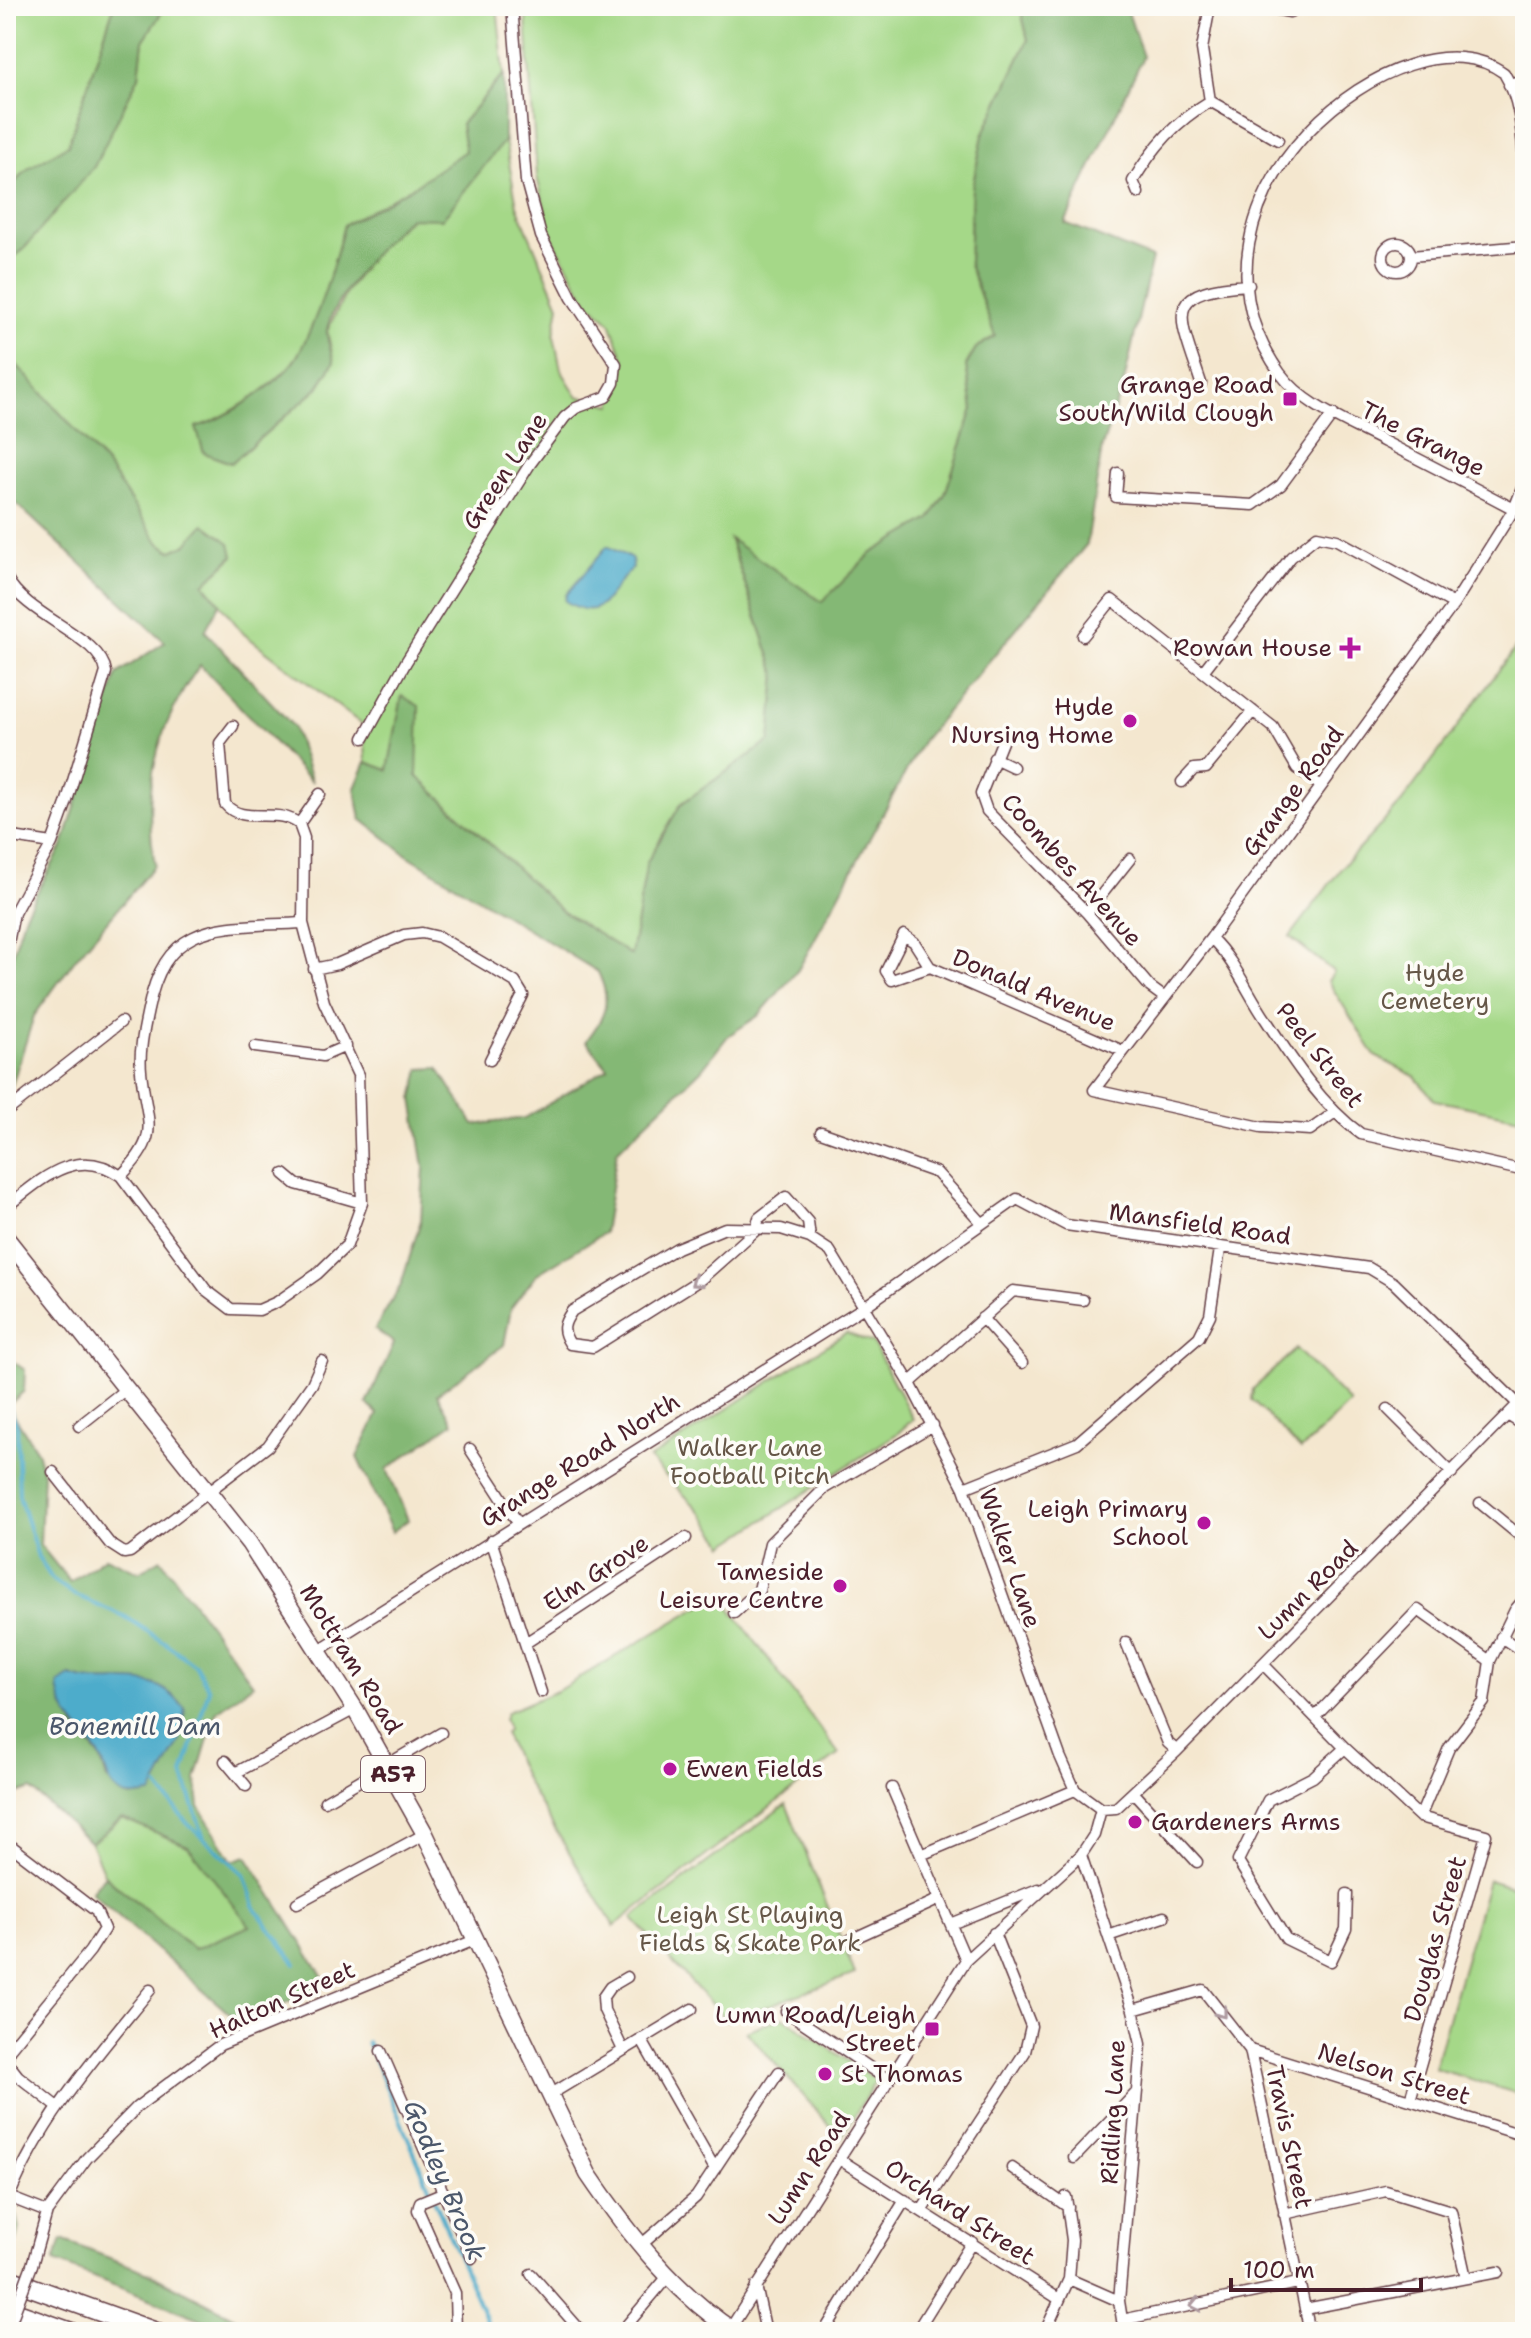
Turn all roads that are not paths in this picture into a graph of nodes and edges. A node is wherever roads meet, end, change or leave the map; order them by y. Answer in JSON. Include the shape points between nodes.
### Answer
{"nodes":[{"id":1,"x":512,"y":6,"type":"edge"},
{"id":2,"x":1210,"y":6,"type":"edge"},
{"id":3,"x":1258,"y":6,"type":"edge"},
{"id":4,"x":1290,"y":12,"type":"dead end"},
{"id":5,"x":1488,"y":53,"type":"dead end"},
{"id":6,"x":1525,"y":78,"type":"edge"},
{"id":7,"x":1509,"y":85,"type":"junction"},
{"id":8,"x":1210,"y":101,"type":"junction"},
{"id":9,"x":1286,"y":129,"type":"dead end"},
{"id":10,"x":1278,"y":140,"type":"junction"},
{"id":11,"x":1272,"y":155,"type":"dead end"},
{"id":12,"x":1265,"y":169,"type":"dead end"},
{"id":13,"x":1525,"y":173,"type":"edge"},
{"id":14,"x":1138,"y":193,"type":"dead end"},
{"id":15,"x":1525,"y":246,"type":"edge"},
{"id":16,"x":1411,"y":256,"type":"dead end"},
{"id":17,"x":1249,"y":285,"type":"junction"},
{"id":18,"x":1201,"y":383,"type":"dead end"},
{"id":19,"x":1333,"y":414,"type":"junction"},
{"id":20,"x":1118,"y":473,"type":"dead end"},
{"id":21,"x":1525,"y":481,"type":"edge"},
{"id":22,"x":1514,"y":509,"type":"junction"},
{"id":23,"x":6,"y":577,"type":"edge"},
{"id":24,"x":1454,"y":604,"type":"junction"},
{"id":25,"x":1083,"y":636,"type":"dead end"},
{"id":26,"x":1204,"y":670,"type":"junction"},
{"id":27,"x":1253,"y":711,"type":"junction"},
{"id":28,"x":233,"y":726,"type":"dead end"},
{"id":29,"x":364,"y":738,"type":"dead end"},
{"id":30,"x":1002,"y":742,"type":"dead end"},
{"id":31,"x":994,"y":758,"type":"junction"},
{"id":32,"x":1013,"y":767,"type":"dead end"},
{"id":33,"x":1182,"y":782,"type":"dead end"},
{"id":34,"x":1321,"y":786,"type":"junction"},
{"id":35,"x":320,"y":794,"type":"dead end"},
{"id":36,"x":299,"y":824,"type":"junction"},
{"id":37,"x":6,"y":836,"type":"edge"},
{"id":38,"x":52,"y":843,"type":"junction"},
{"id":39,"x":1130,"y":859,"type":"dead end"},
{"id":40,"x":1087,"y":913,"type":"junction"},
{"id":41,"x":303,"y":923,"type":"junction"},
{"id":42,"x":1211,"y":938,"type":"junction"},
{"id":43,"x":6,"y":953,"type":"edge"},
{"id":44,"x":930,"y":967,"type":"junction"},
{"id":45,"x":314,"y":969,"type":"junction"},
{"id":46,"x":1165,"y":998,"type":"junction"},
{"id":47,"x":121,"y":1022,"type":"dead end"},
{"id":48,"x":346,"y":1046,"type":"junction"},
{"id":49,"x":255,"y":1048,"type":"dead end"},
{"id":50,"x":1123,"y":1051,"type":"junction"},
{"id":51,"x":490,"y":1060,"type":"dead end"},
{"id":52,"x":6,"y":1112,"type":"edge"},
{"id":53,"x":1334,"y":1113,"type":"junction"},
{"id":54,"x":821,"y":1132,"type":"dead end"},
{"id":55,"x":1525,"y":1171,"type":"edge"},
{"id":56,"x":284,"y":1174,"type":"dead end"},
{"id":57,"x":121,"y":1176,"type":"junction"},
{"id":58,"x":362,"y":1203,"type":"junction"},
{"id":59,"x":6,"y":1207,"type":"edge"},
{"id":60,"x":982,"y":1223,"type":"junction"},
{"id":61,"x":755,"y":1231,"type":"junction"},
{"id":62,"x":6,"y":1238,"type":"edge"},
{"id":63,"x":810,"y":1238,"type":"junction"},
{"id":64,"x":1220,"y":1249,"type":"junction"},
{"id":65,"x":1083,"y":1300,"type":"dead end"},
{"id":66,"x":864,"y":1307,"type":"junction"},
{"id":67,"x":982,"y":1318,"type":"junction"},
{"id":68,"x":322,"y":1361,"type":"dead end"},
{"id":69,"x":1022,"y":1363,"type":"dead end"},
{"id":70,"x":910,"y":1383,"type":"junction"},
{"id":71,"x":126,"y":1389,"type":"junction"},
{"id":72,"x":1521,"y":1400,"type":"edge"},
{"id":73,"x":1388,"y":1409,"type":"dead end"},
{"id":74,"x":1509,"y":1416,"type":"junction"},
{"id":75,"x":933,"y":1425,"type":"junction"},
{"id":76,"x":79,"y":1426,"type":"dead end"},
{"id":77,"x":1525,"y":1426,"type":"edge"},
{"id":78,"x":470,"y":1449,"type":"dead end"},
{"id":79,"x":53,"y":1472,"type":"dead end"},
{"id":80,"x":1452,"y":1473,"type":"junction"},
{"id":81,"x":964,"y":1488,"type":"junction"},
{"id":82,"x":208,"y":1493,"type":"junction"},
{"id":83,"x":1480,"y":1503,"type":"dead end"},
{"id":84,"x":518,"y":1523,"type":"junction"},
{"id":85,"x":686,"y":1538,"type":"dead end"},
{"id":86,"x":491,"y":1540,"type":"junction"},
{"id":87,"x":1525,"y":1540,"type":"edge"},
{"id":88,"x":1525,"y":1598,"type":"edge"},
{"id":89,"x":734,"y":1613,"type":"dead end"},
{"id":90,"x":1501,"y":1637,"type":"junction"},
{"id":91,"x":527,"y":1642,"type":"junction"},
{"id":92,"x":1126,"y":1642,"type":"dead end"},
{"id":93,"x":319,"y":1650,"type":"junction"},
{"id":94,"x":1525,"y":1653,"type":"edge"},
{"id":95,"x":1490,"y":1661,"type":"junction"},
{"id":96,"x":1263,"y":1664,"type":"junction"},
{"id":97,"x":541,"y":1692,"type":"dead end"},
{"id":98,"x":355,"y":1709,"type":"junction"},
{"id":99,"x":1315,"y":1717,"type":"junction"},
{"id":100,"x":441,"y":1733,"type":"dead end"},
{"id":101,"x":1345,"y":1748,"type":"junction"},
{"id":102,"x":1177,"y":1751,"type":"junction"},
{"id":103,"x":225,"y":1761,"type":"dead end"},
{"id":104,"x":387,"y":1764,"type":"junction"},
{"id":105,"x":237,"y":1772,"type":"junction"},
{"id":106,"x":246,"y":1786,"type":"dead end"},
{"id":107,"x":892,"y":1788,"type":"dead end"},
{"id":108,"x":1075,"y":1790,"type":"junction"},
{"id":109,"x":1134,"y":1793,"type":"junction"},
{"id":110,"x":325,"y":1801,"type":"dead end"},
{"id":111,"x":1101,"y":1809,"type":"junction"},
{"id":112,"x":1420,"y":1817,"type":"junction"},
{"id":113,"x":425,"y":1834,"type":"junction"},
{"id":114,"x":6,"y":1842,"type":"edge"},
{"id":115,"x":921,"y":1855,"type":"junction"},
{"id":116,"x":1081,"y":1855,"type":"junction"},
{"id":117,"x":1197,"y":1862,"type":"dead end"},
{"id":118,"x":1047,"y":1885,"type":"junction"},
{"id":119,"x":1347,"y":1894,"type":"dead end"},
{"id":120,"x":940,"y":1899,"type":"junction"},
{"id":121,"x":297,"y":1903,"type":"dead end"},
{"id":122,"x":1164,"y":1917,"type":"dead end"},
{"id":123,"x":951,"y":1924,"type":"junction"},
{"id":124,"x":994,"y":1933,"type":"junction"},
{"id":125,"x":1108,"y":1936,"type":"junction"},
{"id":126,"x":477,"y":1939,"type":"junction"},
{"id":127,"x":850,"y":1940,"type":"dead end"},
{"id":128,"x":966,"y":1960,"type":"junction"},
{"id":129,"x":627,"y":1977,"type":"dead end"},
{"id":130,"x":150,"y":1990,"type":"dead end"},
{"id":131,"x":692,"y":2009,"type":"dead end"},
{"id":132,"x":1133,"y":2010,"type":"junction"},
{"id":133,"x":786,"y":2011,"type":"dead end"},
{"id":134,"x":641,"y":2039,"type":"junction"},
{"id":135,"x":623,"y":2050,"type":"junction"},
{"id":136,"x":1250,"y":2050,"type":"junction"},
{"id":137,"x":381,"y":2051,"type":"dead end"},
{"id":138,"x":779,"y":2072,"type":"dead end"},
{"id":139,"x":888,"y":2080,"type":"junction"},
{"id":140,"x":1137,"y":2092,"type":"junction"},
{"id":141,"x":548,"y":2096,"type":"junction"},
{"id":142,"x":1410,"y":2100,"type":"junction"},
{"id":143,"x":56,"y":2106,"type":"junction"},
{"id":144,"x":1525,"y":2136,"type":"edge"},
{"id":145,"x":1074,"y":2158,"type":"dead end"},
{"id":146,"x":839,"y":2159,"type":"junction"},
{"id":147,"x":1012,"y":2168,"type":"dead end"},
{"id":148,"x":715,"y":2169,"type":"junction"},
{"id":149,"x":442,"y":2193,"type":"junction"},
{"id":150,"x":8,"y":2197,"type":"edge"},
{"id":151,"x":905,"y":2200,"type":"junction"},
{"id":152,"x":922,"y":2210,"type":"junction"},
{"id":153,"x":47,"y":2212,"type":"junction"},
{"id":154,"x":1284,"y":2214,"type":"junction"},
{"id":155,"x":972,"y":2242,"type":"junction"},
{"id":156,"x":641,"y":2245,"type":"junction"},
{"id":157,"x":472,"y":2258,"type":"dead end"},
{"id":158,"x":1498,"y":2272,"type":"dead end"},
{"id":159,"x":531,"y":2274,"type":"dead end"},
{"id":160,"x":669,"y":2275,"type":"junction"},
{"id":161,"x":6,"y":2278,"type":"edge"},
{"id":162,"x":1466,"y":2278,"type":"junction"},
{"id":163,"x":1069,"y":2279,"type":"junction"},
{"id":164,"x":1298,"y":2283,"type":"junction"},
{"id":165,"x":756,"y":2286,"type":"junction"},
{"id":166,"x":1059,"y":2299,"type":"junction"},
{"id":167,"x":1119,"y":2301,"type":"junction"},
{"id":168,"x":6,"y":2309,"type":"edge"},
{"id":169,"x":1305,"y":2309,"type":"junction"},
{"id":170,"x":1123,"y":2326,"type":"edge"},
{"id":171,"x":733,"y":2330,"type":"edge"},
{"id":172,"x":7,"y":2332,"type":"edge"},
{"id":173,"x":71,"y":2332,"type":"edge"},
{"id":174,"x":156,"y":2332,"type":"edge"},
{"id":175,"x":456,"y":2332,"type":"edge"},
{"id":176,"x":582,"y":2332,"type":"edge"},
{"id":177,"x":621,"y":2332,"type":"edge"},
{"id":178,"x":766,"y":2332,"type":"edge"},
{"id":179,"x":824,"y":2332,"type":"edge"},
{"id":180,"x":916,"y":2332,"type":"edge"},
{"id":181,"x":1045,"y":2332,"type":"edge"},
{"id":182,"x":1310,"y":2332,"type":"edge"}],
"edges":[{"from":1,"to":29,"type":"street","name":"Green Lane","via":[[526,181],[541,236],[572,298],[616,364],[614,383],[606,397],[565,417],[530,464]]},
{"from":2,"to":8,"type":"street","via":[[1202,49]]},
{"from":3,"to":4,"type":"street"},
{"from":5,"to":7,"type":"street"},
{"from":6,"to":7,"type":"street"},
{"from":7,"to":13,"type":"street","via":[[1519,111]]},
{"from":8,"to":10,"type":"street"},
{"from":8,"to":14,"type":"street","via":[[1184,116],[1156,144],[1130,180]]},
{"from":9,"to":10,"type":"street"},
{"from":10,"to":11,"type":"street"},
{"from":12,"to":17,"type":"street","name":"The Grange","via":[[1251,216]]},
{"from":15,"to":16,"type":"street"},
{"from":17,"to":18,"type":"street","via":[[1208,287],[1191,296],[1181,312]]},
{"from":17,"to":19,"type":"street","name":"The Grange","via":[[1253,315],[1280,372]]},
{"from":19,"to":20,"type":"street","via":[[1281,485],[1253,505],[1116,497]]},
{"from":19,"to":22,"type":"street","name":"The Grange"},
{"from":21,"to":22,"type":"street","name":"Grange Road"},
{"from":22,"to":24,"type":"street","name":"Grange Road"},
{"from":23,"to":38,"type":"street","via":[[32,609],[85,643],[105,663]]},
{"from":24,"to":26,"type":"street","via":[[1337,540],[1317,536],[1291,557]]},
{"from":24,"to":34,"type":"street","name":"Grange Road"},
{"from":25,"to":26,"type":"street","via":[[1112,600]]},
{"from":26,"to":27,"type":"street"},
{"from":27,"to":33,"type":"street","via":[[1206,768],[1194,769]]},
{"from":27,"to":34,"type":"street","via":[[1273,727],[1297,768]]},
{"from":28,"to":36,"type":"street","via":[[220,743],[225,804],[239,815],[289,816]]},
{"from":30,"to":31,"type":"street","name":"Coombes Avenue"},
{"from":31,"to":32,"type":"street","name":"Coombes Avenue"},
{"from":31,"to":40,"type":"street","name":"Coombes Avenue","via":[[981,794],[987,811]]},
{"from":34,"to":42,"type":"street","name":"Grange Road"},
{"from":35,"to":36,"type":"street"},
{"from":36,"to":41,"type":"street","via":[[304,838]]},
{"from":37,"to":38,"type":"street"},
{"from":38,"to":43,"type":"street","via":[[14,913]]},
{"from":39,"to":40,"type":"street"},
{"from":40,"to":46,"type":"street","name":"Coombes Avenue"},
{"from":41,"to":45,"type":"street"},
{"from":41,"to":57,"type":"street","via":[[210,931],[167,955],[153,985],[143,1035],[140,1067],[149,1137],[144,1153]]},
{"from":42,"to":46,"type":"street","name":"Grange Road"},
{"from":42,"to":53,"type":"street","name":"Peel Street"},
{"from":44,"to":44,"type":"street","via":[[896,980],[886,974],[904,935]]},
{"from":44,"to":50,"type":"street","name":"Donald Avenue"},
{"from":45,"to":48,"type":"street"},
{"from":45,"to":51,"type":"street","via":[[404,935],[439,937],[515,982],[523,995]]},
{"from":46,"to":50,"type":"street","name":"Grange Road"},
{"from":47,"to":52,"type":"street"},
{"from":48,"to":49,"type":"street","via":[[323,1056]]},
{"from":48,"to":58,"type":"street","via":[[358,1075]]},
{"from":50,"to":53,"type":"street","name":"Grange Road","via":[[1094,1090],[1261,1127],[1310,1130]]},
{"from":53,"to":55,"type":"street","name":"Peel Street","via":[[1361,1134]]},
{"from":54,"to":60,"type":"street","via":[[937,1173]]},
{"from":56,"to":58,"type":"street","via":[[296,1184]]},
{"from":57,"to":58,"type":"street","via":[[217,1302],[245,1311],[277,1302],[336,1258],[347,1245]]},
{"from":57,"to":59,"type":"street","via":[[95,1164],[65,1165]]},
{"from":60,"to":64,"type":"street","name":"Mansfield Road","via":[[1017,1199],[1066,1225]]},
{"from":60,"to":66,"type":"street","name":"Mansfield Road"},
{"from":61,"to":61,"type":"street","one_way":true,"via":[[701,1279],[593,1347],[570,1344],[564,1335],[572,1311],[677,1248],[725,1228]]},
{"from":61,"to":63,"type":"street","via":[[781,1229]]},
{"from":61,"to":63,"type":"street","via":[[759,1218],[786,1197],[808,1222]]},
{"from":62,"to":71,"type":"main road","name":"Mottram Road","number":"A57"},
{"from":63,"to":66,"type":"street","name":"Walker Lane","via":[[830,1251]]},
{"from":64,"to":72,"type":"street","name":"Mansfield Road","via":[[1369,1268],[1394,1283]]},
{"from":64,"to":81,"type":"street","via":[[1210,1315],[1199,1337],[1077,1443]]},
{"from":65,"to":67,"type":"street","via":[[1013,1291]]},
{"from":66,"to":70,"type":"street","name":"Walker Lane"},
{"from":66,"to":84,"type":"street","name":"Grange Road North"},
{"from":67,"to":69,"type":"street"},
{"from":67,"to":70,"type":"street"},
{"from":68,"to":82,"type":"street","via":[[268,1446]]},
{"from":70,"to":75,"type":"street","name":"Walker Lane"},
{"from":71,"to":76,"type":"street"},
{"from":71,"to":82,"type":"main road","name":"Mottram Road","number":"A57"},
{"from":72,"to":74,"type":"street","name":"Lumn Road"},
{"from":73,"to":80,"type":"street"},
{"from":74,"to":77,"type":"street"},
{"from":74,"to":80,"type":"street","name":"Lumn Road"},
{"from":75,"to":81,"type":"street","name":"Walker Lane"},
{"from":75,"to":89,"type":"street","via":[[825,1488],[770,1543],[759,1590]]},
{"from":78,"to":84,"type":"street"},
{"from":79,"to":82,"type":"street","via":[[110,1544],[124,1553]]},
{"from":80,"to":96,"type":"street","name":"Lumn Road"},
{"from":81,"to":108,"type":"street","name":"Walker Lane"},
{"from":82,"to":93,"type":"main road","name":"Mottram Road","number":"A57","via":[[249,1543]]},
{"from":83,"to":87,"type":"street"},
{"from":84,"to":86,"type":"street","name":"Grange Road North"},
{"from":85,"to":91,"type":"street","name":"Elm Grove"},
{"from":86,"to":91,"type":"street"},
{"from":86,"to":93,"type":"street","name":"Grange Road North"},
{"from":88,"to":90,"type":"street"},
{"from":90,"to":94,"type":"street"},
{"from":90,"to":95,"type":"street"},
{"from":91,"to":97,"type":"street"},
{"from":92,"to":102,"type":"street","via":[[1168,1743]]},
{"from":93,"to":98,"type":"main road","name":"Mottram Road","number":"A57"},
{"from":95,"to":99,"type":"street","via":[[1418,1610]]},
{"from":95,"to":112,"type":"street","via":[[1484,1702],[1449,1748]]},
{"from":96,"to":99,"type":"street","name":"Douglas Street"},
{"from":96,"to":102,"type":"street","name":"Lumn Road"},
{"from":98,"to":104,"type":"main road","name":"Mottram Road","number":"A57"},
{"from":98,"to":105,"type":"street"},
{"from":99,"to":101,"type":"street","name":"Douglas Street"},
{"from":100,"to":104,"type":"street"},
{"from":101,"to":112,"type":"street","name":"Douglas Street"},
{"from":101,"to":119,"type":"street","via":[[1313,1777],[1268,1800],[1238,1861],[1286,1939],[1331,1961],[1346,1929]]},
{"from":102,"to":109,"type":"street","name":"Lumn Road"},
{"from":103,"to":105,"type":"street"},
{"from":104,"to":110,"type":"street"},
{"from":104,"to":113,"type":"main road","name":"Mottram Road","number":"A57"},
{"from":105,"to":106,"type":"street"},
{"from":107,"to":115,"type":"street"},
{"from":108,"to":111,"type":"street"},
{"from":108,"to":115,"type":"street"},
{"from":109,"to":111,"type":"street","name":"Lumn Road","via":[[1116,1808]]},
{"from":109,"to":117,"type":"street"},
{"from":111,"to":116,"type":"street","name":"Lumn Road"},
{"from":112,"to":142,"type":"street","name":"Douglas Street","via":[[1486,1835]]},
{"from":113,"to":121,"type":"street"},
{"from":113,"to":126,"type":"main road","name":"Mottram Road","number":"A57"},
{"from":114,"to":143,"type":"street","via":[[96,1911],[104,1929],[9,2050],[7,2062],[18,2076]]},
{"from":115,"to":120,"type":"street"},
{"from":116,"to":118,"type":"street","name":"Lumn Road"},
{"from":116,"to":125,"type":"street","name":"Ridling Lane"},
{"from":118,"to":123,"type":"street","name":"Lumn Road"},
{"from":118,"to":124,"type":"street","name":"Lumn Road"},
{"from":120,"to":123,"type":"street"},
{"from":120,"to":127,"type":"street"},
{"from":122,"to":125,"type":"street"},
{"from":123,"to":128,"type":"street"},
{"from":124,"to":128,"type":"street","name":"Lumn Road"},
{"from":124,"to":152,"type":"street","via":[[1031,2026],[1025,2052]]},
{"from":125,"to":132,"type":"street","name":"Ridling Lane"},
{"from":126,"to":141,"type":"main road","name":"Mottram Road","number":"A57"},
{"from":126,"to":153,"type":"street","name":"Halton Street","via":[[220,2045],[137,2107],[87,2158]]},
{"from":128,"to":139,"type":"street","name":"Lumn Road"},
{"from":129,"to":135,"type":"street","via":[[603,1997]]},
{"from":130,"to":143,"type":"street"},
{"from":131,"to":134,"type":"street"},
{"from":132,"to":136,"type":"street","name":"Travis Street","one_way":true,"via":[[1203,1990]]},
{"from":132,"to":140,"type":"street","name":"Ridling Lane","via":[[1141,2044]]},
{"from":133,"to":139,"type":"street"},
{"from":134,"to":135,"type":"street"},
{"from":134,"to":148,"type":"street"},
{"from":135,"to":141,"type":"street"},
{"from":136,"to":142,"type":"street","name":"Nelson Street"},
{"from":136,"to":154,"type":"street","name":"Travis Street"},
{"from":137,"to":149,"type":"street"},
{"from":138,"to":148,"type":"street"},
{"from":139,"to":146,"type":"street","name":"Lumn Road"},
{"from":140,"to":145,"type":"street"},
{"from":140,"to":167,"type":"street","name":"Ridling Lane"},
{"from":141,"to":156,"type":"main road","name":"Mottram Road","number":"A57","via":[[588,2174]]},
{"from":142,"to":144,"type":"street","name":"Nelson Street"},
{"from":143,"to":150,"type":"street"},
{"from":146,"to":151,"type":"street","name":"Orchard Street"},
{"from":146,"to":165,"type":"street","name":"Lumn Road"},
{"from":147,"to":163,"type":"street","via":[[1067,2202],[1072,2240]]},
{"from":148,"to":156,"type":"street","via":[[686,2207]]},
{"from":149,"to":157,"type":"street"},
{"from":149,"to":175,"type":"street","via":[[420,2202],[418,2210],[455,2293]]},
{"from":150,"to":153,"type":"street"},
{"from":151,"to":152,"type":"street","name":"Orchard Street"},
{"from":151,"to":179,"type":"street"},
{"from":152,"to":155,"type":"street","name":"Orchard Street"},
{"from":153,"to":172,"type":"street","name":"Halton Street","bridge":true},
{"from":154,"to":162,"type":"street","via":[[1386,2191],[1451,2211]]},
{"from":154,"to":164,"type":"street","name":"Travis Street"},
{"from":155,"to":166,"type":"street","name":"Orchard Street"},
{"from":155,"to":180,"type":"street"},
{"from":156,"to":160,"type":"main road","name":"Mottram Road","number":"A57"},
{"from":158,"to":162,"type":"street"},
{"from":159,"to":176,"type":"street"},
{"from":160,"to":171,"type":"main road","name":"Mottram Road","number":"A57"},
{"from":160,"to":177,"type":"street"},
{"from":161,"to":174,"type":"highway"},
{"from":162,"to":169,"type":"street"},
{"from":163,"to":166,"type":"street"},
{"from":163,"to":167,"type":"street"},
{"from":164,"to":169,"type":"street","name":"Travis Street"},
{"from":164,"to":170,"type":"street","one_way":true},
{"from":165,"to":171,"type":"street","name":"Lumn Road"},
{"from":165,"to":178,"type":"street"},
{"from":166,"to":181,"type":"street"},
{"from":167,"to":170,"type":"street","name":"Ridling Lane"},
{"from":168,"to":173,"type":"highway"},
{"from":169,"to":182,"type":"street","name":"Travis Street"}]}
